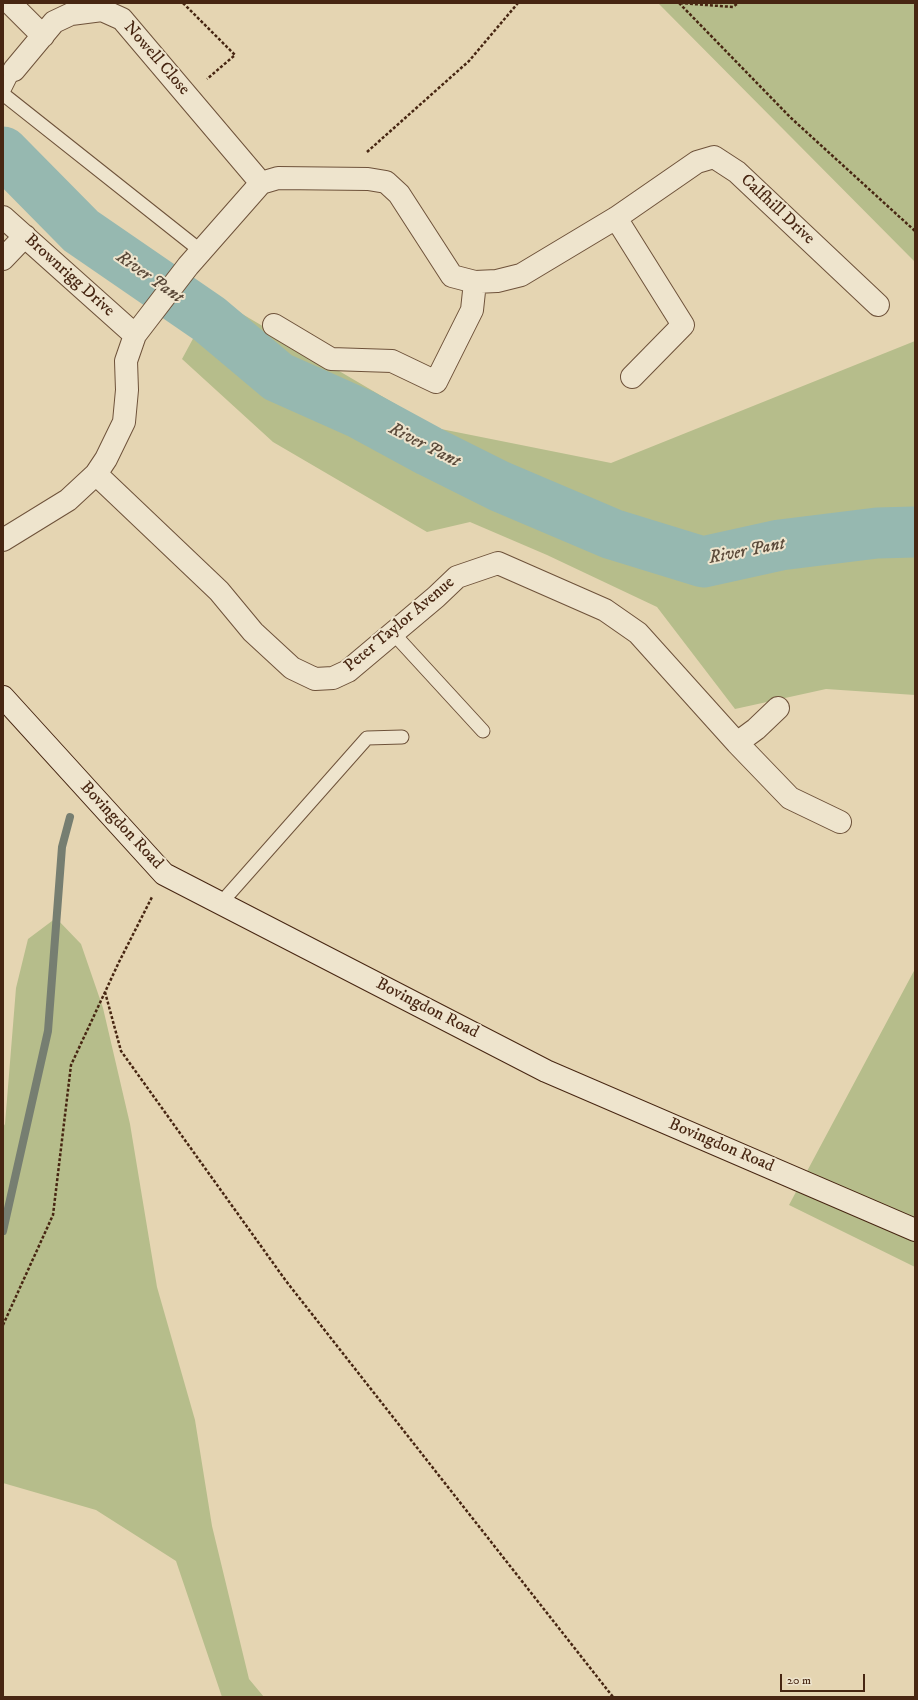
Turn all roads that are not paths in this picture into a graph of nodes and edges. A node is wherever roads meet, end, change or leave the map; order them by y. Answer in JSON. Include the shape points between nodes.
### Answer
{"nodes":[{"id":1,"x":10,"y":3,"type":"edge"},
{"id":2,"x":43,"y":36,"type":"junction"},
{"id":3,"x":14,"y":70,"type":"joint"},
{"id":4,"x":3,"y":93,"type":"edge"},
{"id":5,"x":261,"y":183,"type":"junction"},
{"id":6,"x":3,"y":217,"type":"edge"},
{"id":7,"x":616,"y":218,"type":"junction"},
{"id":8,"x":26,"y":236,"type":"junction"},
{"id":9,"x":195,"y":258,"type":"junction"},
{"id":10,"x":3,"y":259,"type":"edge"},
{"id":11,"x":475,"y":282,"type":"junction"},
{"id":12,"x":878,"y":305,"type":"dead end"},
{"id":13,"x":274,"y":325,"type":"dead end"},
{"id":14,"x":135,"y":335,"type":"junction"},
{"id":15,"x":632,"y":376,"type":"dead end"},
{"id":16,"x":96,"y":474,"type":"junction"},
{"id":17,"x":3,"y":540,"type":"edge"},
{"id":18,"x":393,"y":633,"type":"junction"},
{"id":19,"x":3,"y":697,"type":"edge"},
{"id":20,"x":778,"y":708,"type":"dead end"},
{"id":21,"x":483,"y":731,"type":"dead end"},
{"id":22,"x":402,"y":737,"type":"dead end"},
{"id":23,"x":738,"y":743,"type":"junction"},
{"id":24,"x":840,"y":822,"type":"dead end"},
{"id":25,"x":221,"y":903,"type":"junction"},
{"id":26,"x":915,"y":1230,"type":"edge"}],
"edges":[{"from":1,"to":2,"type":"street"},
{"from":2,"to":3,"type":"street","name":"Nowell Close"},
{"from":2,"to":5,"type":"street","name":"Nowell Close","via":[[54,22],[71,14],[102,10],[122,19]]},
{"from":3,"to":4,"type":"lane"},
{"from":4,"to":9,"type":"lane"},
{"from":5,"to":9,"type":"street"},
{"from":5,"to":11,"type":"street","name":"Calfhill Drive","via":[[278,178],[368,179],[386,182],[399,194],[452,276]]},
{"from":6,"to":8,"type":"street","name":"Brownrigg Drive"},
{"from":7,"to":11,"type":"street","name":"Calfhill Drive","via":[[521,275],[497,281]]},
{"from":7,"to":12,"type":"street","name":"Calfhill Drive","via":[[697,162],[714,157],[737,172]]},
{"from":7,"to":15,"type":"street","via":[[683,325]]},
{"from":8,"to":10,"type":"street"},
{"from":8,"to":14,"type":"street","name":"Brownrigg Drive"},
{"from":9,"to":14,"type":"street"},
{"from":11,"to":13,"type":"street","via":[[472,310],[436,382],[392,361],[331,359]]},
{"from":14,"to":16,"type":"street","via":[[126,360],[124,422]]},
{"from":16,"to":17,"type":"street","via":[[68,500]]},
{"from":16,"to":18,"type":"street","name":"Peter Taylor Avenue","via":[[220,591],[253,632],[292,668],[315,679],[333,678],[348,671]]},
{"from":18,"to":21,"type":"lane"},
{"from":18,"to":23,"type":"street","name":"Peter Taylor Avenue","via":[[457,577],[498,563],[605,610],[638,633]]},
{"from":19,"to":25,"type":"street","name":"Bovingdon Road","via":[[164,874]]},
{"from":20,"to":23,"type":"street"},
{"from":22,"to":25,"type":"lane","via":[[367,738]]},
{"from":23,"to":24,"type":"street","name":"Peter Taylor Avenue","via":[[790,798]]},
{"from":25,"to":26,"type":"street","name":"Bovingdon Road","via":[[546,1070]]}]}
